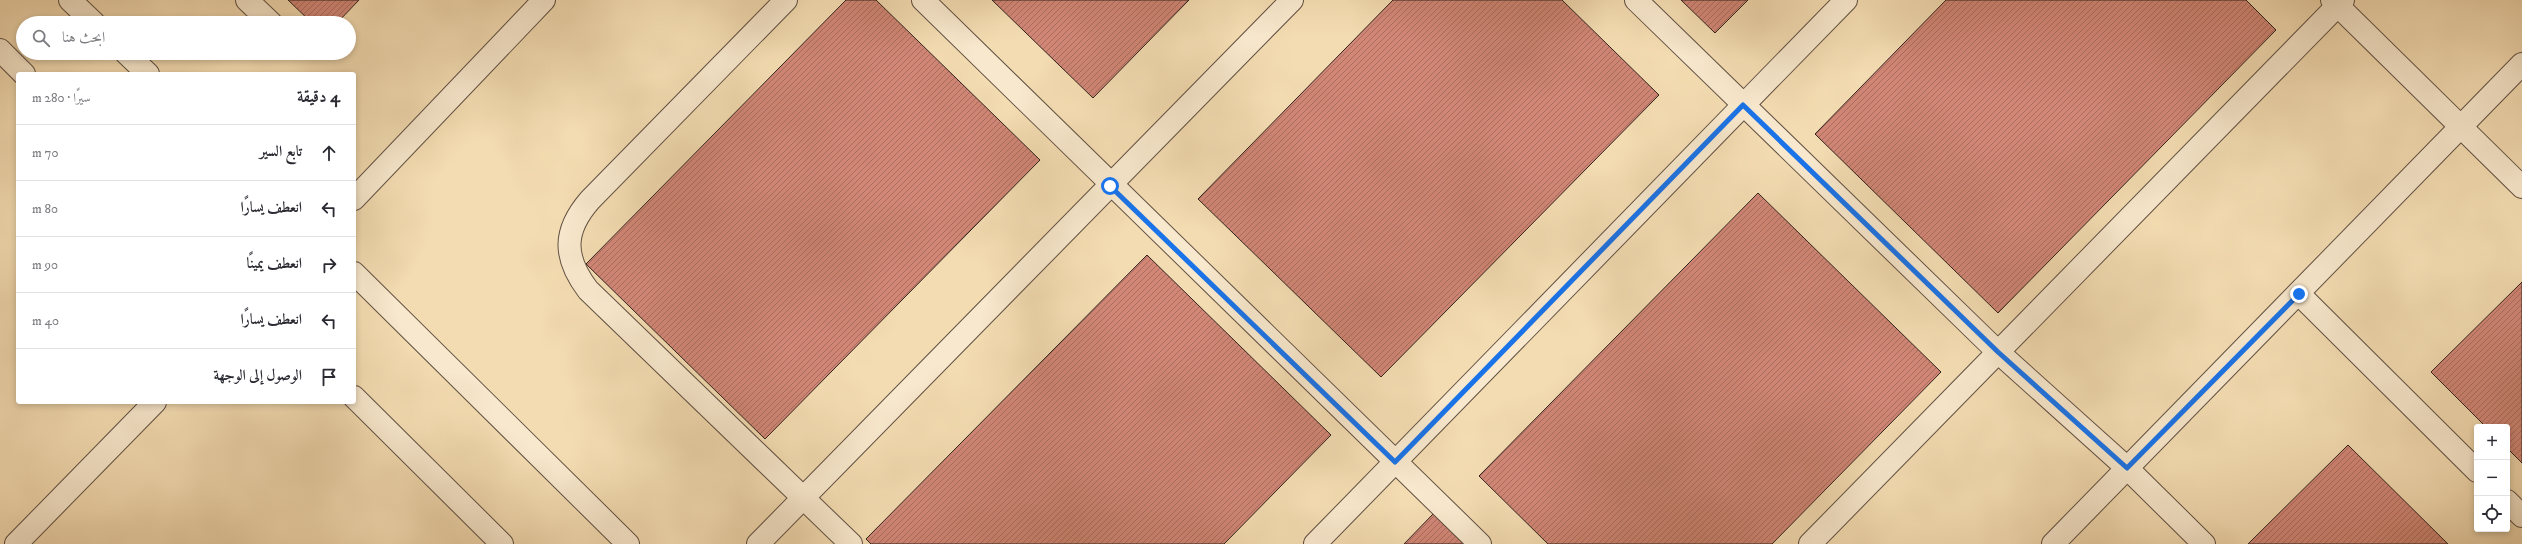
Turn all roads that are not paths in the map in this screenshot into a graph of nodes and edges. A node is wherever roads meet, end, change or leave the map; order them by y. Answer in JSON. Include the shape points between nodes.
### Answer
{"nodes":[{"id":1,"x":70,"y":0,"type":"edge"},
{"id":2,"x":247,"y":0,"type":"edge"},
{"id":3,"x":544,"y":0,"type":"edge"},
{"id":4,"x":786,"y":0,"type":"edge"},
{"id":5,"x":922,"y":0,"type":"edge"},
{"id":6,"x":1292,"y":0,"type":"edge"},
{"id":7,"x":1636,"y":0,"type":"edge"},
{"id":8,"x":1846,"y":0,"type":"edge"},
{"id":9,"x":2338,"y":2,"type":"edge"},
{"id":10,"x":87,"y":16,"type":"edge"},
{"id":11,"x":264,"y":16,"type":"edge"},
{"id":12,"x":0,"y":50,"type":"edge"},
{"id":13,"x":133,"y":60,"type":"edge"},
{"id":14,"x":2522,"y":64,"type":"edge"},
{"id":15,"x":22,"y":72,"type":"edge"},
{"id":16,"x":146,"y":72,"type":"edge"},
{"id":17,"x":1743,"y":105,"type":"junction"},
{"id":18,"x":2462,"y":127,"type":"junction"},
{"id":19,"x":1110,"y":186,"type":"junction"},
{"id":20,"x":2522,"y":187,"type":"edge"},
{"id":21,"x":356,"y":197,"type":"edge"},
{"id":22,"x":356,"y":275,"type":"edge"},
{"id":23,"x":2299,"y":294,"type":"junction"},
{"id":24,"x":1998,"y":352,"type":"junction"},
{"id":25,"x":356,"y":399,"type":"edge"},
{"id":26,"x":153,"y":404,"type":"edge"},
{"id":27,"x":1395,"y":462,"type":"junction"},
{"id":28,"x":2127,"y":468,"type":"junction"},
{"id":29,"x":2474,"y":468,"type":"edge"},
{"id":30,"x":803,"y":498,"type":"junction"},
{"id":31,"x":2510,"y":504,"type":"edge"},
{"id":32,"x":2522,"y":516,"type":"edge"},
{"id":33,"x":16,"y":544,"type":"edge"},
{"id":34,"x":502,"y":544,"type":"edge"},
{"id":35,"x":628,"y":544,"type":"edge"},
{"id":36,"x":758,"y":544,"type":"edge"},
{"id":37,"x":851,"y":544,"type":"edge"},
{"id":38,"x":1314,"y":544,"type":"edge"},
{"id":39,"x":1480,"y":544,"type":"edge"},
{"id":40,"x":1810,"y":544,"type":"edge"},
{"id":41,"x":2053,"y":544,"type":"edge"},
{"id":42,"x":2204,"y":544,"type":"edge"}],
"edges":[{"from":1,"to":10,"type":"street"},
{"from":2,"to":11,"type":"street"},
{"from":3,"to":21,"type":"street"},
{"from":4,"to":30,"type":"street","via":[[576,215],[570,234],[569,254],[576,274],[588,290]]},
{"from":5,"to":19,"type":"street"},
{"from":6,"to":19,"type":"street"},
{"from":7,"to":17,"type":"street"},
{"from":8,"to":17,"type":"street"},
{"from":9,"to":18,"type":"street"},
{"from":9,"to":24,"type":"street"},
{"from":12,"to":15,"type":"street"},
{"from":13,"to":16,"type":"street"},
{"from":14,"to":18,"type":"street"},
{"from":17,"to":24,"type":"street"},
{"from":17,"to":27,"type":"street"},
{"from":18,"to":20,"type":"street"},
{"from":18,"to":23,"type":"street"},
{"from":19,"to":27,"type":"street"},
{"from":19,"to":30,"type":"street"},
{"from":22,"to":35,"type":"street"},
{"from":23,"to":28,"type":"street"},
{"from":23,"to":29,"type":"street"},
{"from":24,"to":28,"type":"street"},
{"from":24,"to":40,"type":"street"},
{"from":25,"to":34,"type":"street"},
{"from":26,"to":33,"type":"street"},
{"from":27,"to":38,"type":"street"},
{"from":27,"to":39,"type":"street"},
{"from":28,"to":41,"type":"street"},
{"from":28,"to":42,"type":"street"},
{"from":30,"to":36,"type":"street"},
{"from":30,"to":37,"type":"street"},
{"from":31,"to":32,"type":"street"}]}
